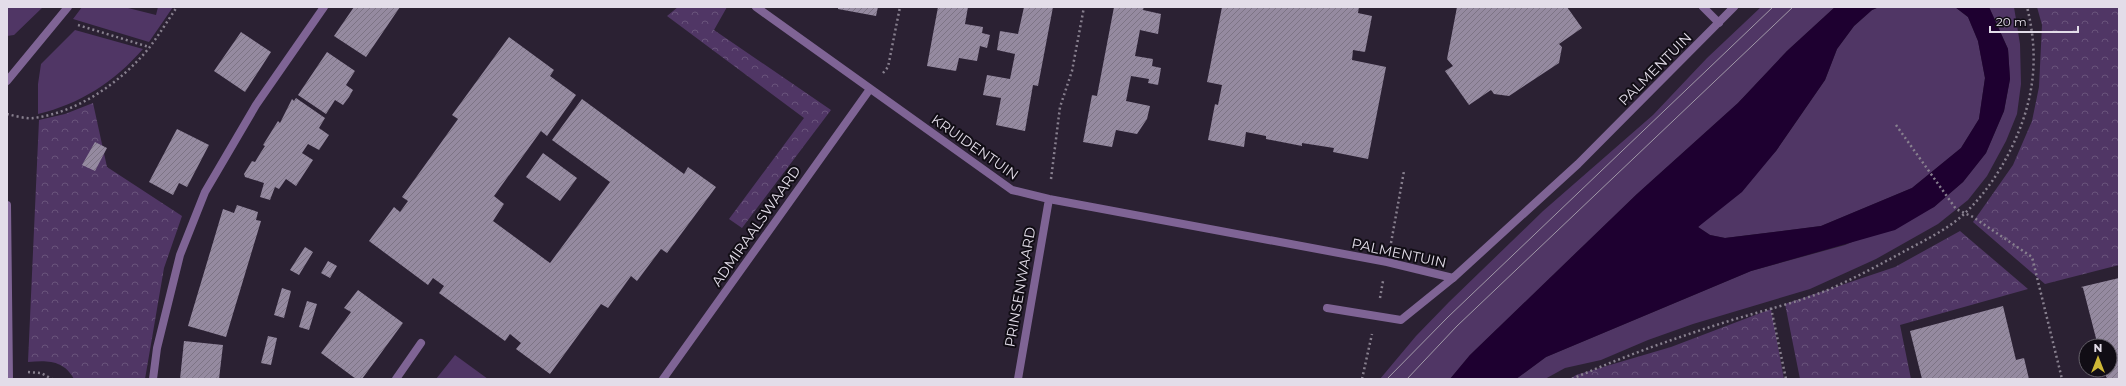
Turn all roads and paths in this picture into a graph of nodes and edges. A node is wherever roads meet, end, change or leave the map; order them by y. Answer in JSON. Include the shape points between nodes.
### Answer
{"nodes":[{"id":1,"x":68,"y":7,"type":"edge"},
{"id":2,"x":177,"y":7,"type":"edge"},
{"id":3,"x":324,"y":7,"type":"edge"},
{"id":4,"x":756,"y":7,"type":"edge"},
{"id":5,"x":900,"y":7,"type":"edge"},
{"id":6,"x":1084,"y":7,"type":"edge"},
{"id":7,"x":1703,"y":7,"type":"edge"},
{"id":8,"x":1734,"y":7,"type":"edge"},
{"id":9,"x":2027,"y":7,"type":"edge"},
{"id":10,"x":59,"y":18,"type":"junction"},
{"id":11,"x":1719,"y":23,"type":"junction"},
{"id":12,"x":149,"y":47,"type":"junction"},
{"id":13,"x":7,"y":81,"type":"edge"},
{"id":14,"x":870,"y":89,"type":"junction"},
{"id":15,"x":7,"y":114,"type":"edge"},
{"id":16,"x":1896,"y":125,"type":"dead end"},
{"id":17,"x":1048,"y":199,"type":"junction"},
{"id":18,"x":7,"y":205,"type":"edge"},
{"id":19,"x":1964,"y":214,"type":"junction"},
{"id":20,"x":1453,"y":278,"type":"junction"},
{"id":21,"x":1327,"y":308,"type":"dead end"},
{"id":22,"x":1771,"y":308,"type":"junction"},
{"id":23,"x":421,"y":343,"type":"dead end"},
{"id":24,"x":9,"y":375,"type":"edge"},
{"id":25,"x":52,"y":379,"type":"edge"},
{"id":26,"x":153,"y":379,"type":"edge"},
{"id":27,"x":396,"y":379,"type":"edge"},
{"id":28,"x":663,"y":379,"type":"edge"},
{"id":29,"x":1018,"y":379,"type":"edge"},
{"id":30,"x":1572,"y":379,"type":"edge"},
{"id":31,"x":1786,"y":379,"type":"edge"},
{"id":32,"x":2062,"y":379,"type":"edge"}],
"edges":[{"from":1,"to":10,"type":"street"},
{"from":2,"to":12,"type":"path"},
{"from":3,"to":26,"type":"street","via":[[256,105],[205,192],[180,255],[157,348]]},
{"from":4,"to":14,"type":"street","name":"KRUIDENTUIN"},
{"from":5,"to":14,"type":"path","via":[[888,67]]},
{"from":6,"to":17,"type":"path","via":[[1072,71],[1060,107]]},
{"from":7,"to":11,"type":"street"},
{"from":8,"to":11,"type":"street","name":"PALMENTUIN"},
{"from":9,"to":19,"type":"path","via":[[2035,53],[2032,87],[2026,112],[2003,164],[1985,191]]},
{"from":10,"to":12,"type":"path"},
{"from":10,"to":13,"type":"street"},
{"from":11,"to":20,"type":"street","name":"PALMENTUIN","via":[[1578,164]]},
{"from":12,"to":15,"type":"path","via":[[120,77],[83,102],[55,114],[33,118]]},
{"from":14,"to":17,"type":"street","name":"KRUIDENTUIN","via":[[1012,190]]},
{"from":14,"to":28,"type":"street","name":"ADMIRAALSWAARD"},
{"from":16,"to":19,"type":"path","via":[[1956,209]]},
{"from":17,"to":20,"type":"street","name":"PALMENTUIN","via":[[1387,262]]},
{"from":17,"to":29,"type":"street","name":"PRINSENWAARD"},
{"from":18,"to":24,"type":"street"},
{"from":19,"to":22,"type":"path","via":[[1929,238],[1879,266],[1829,289]]},
{"from":19,"to":32,"type":"path","via":[[1973,217],[2032,257]]},
{"from":20,"to":21,"type":"street","via":[[1401,320]]},
{"from":22,"to":30,"type":"path","via":[[1669,340]]},
{"from":22,"to":31,"type":"path"},
{"from":23,"to":27,"type":"street"},
{"from":24,"to":25,"type":"path","via":[[41,373]]}]}
